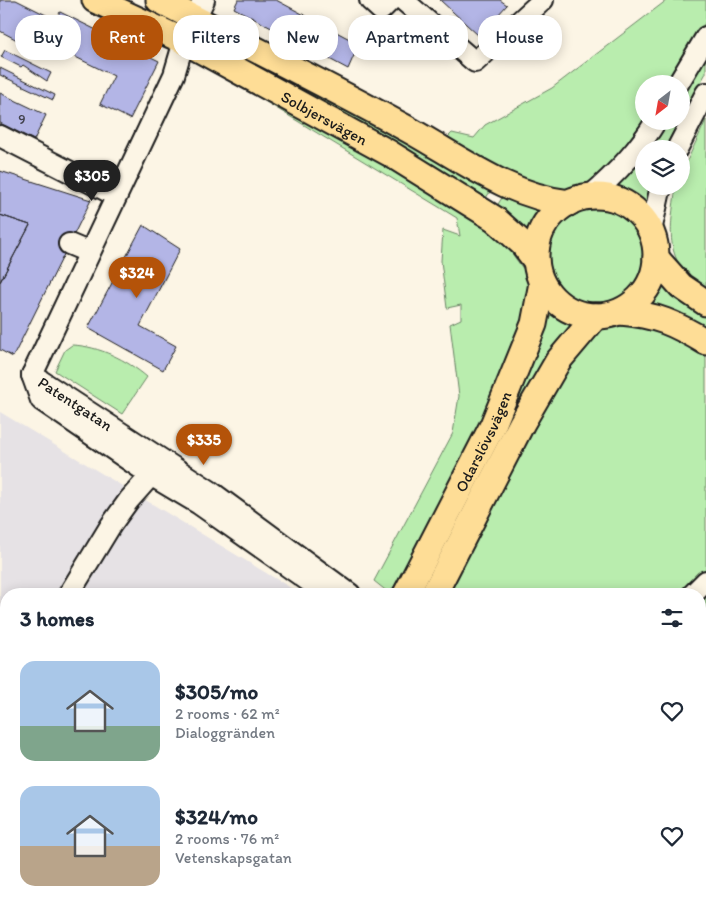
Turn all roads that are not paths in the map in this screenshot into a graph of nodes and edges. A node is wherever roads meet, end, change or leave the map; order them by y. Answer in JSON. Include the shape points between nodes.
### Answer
{"nodes":[{"id":1,"x":95,"y":0,"type":"edge"},
{"id":2,"x":159,"y":0,"type":"edge"},
{"id":3,"x":370,"y":0,"type":"edge"},
{"id":4,"x":391,"y":0,"type":"edge"},
{"id":5,"x":403,"y":0,"type":"edge"},
{"id":6,"x":543,"y":0,"type":"edge"},
{"id":7,"x":199,"y":9,"type":"edge"},
{"id":8,"x":173,"y":36,"type":"edge"},
{"id":9,"x":706,"y":37,"type":"edge"},
{"id":10,"x":178,"y":60,"type":"edge"},
{"id":11,"x":219,"y":60,"type":"edge"},
{"id":12,"x":683,"y":75,"type":"edge"},
{"id":13,"x":706,"y":93,"type":"edge"},
{"id":14,"x":650,"y":130,"type":"edge"},
{"id":15,"x":0,"y":136,"type":"edge"},
{"id":16,"x":682,"y":140,"type":"edge"},
{"id":17,"x":115,"y":194,"type":"junction"},
{"id":18,"x":659,"y":195,"type":"edge"},
{"id":19,"x":579,"y":200,"type":"junction"},
{"id":20,"x":651,"y":231,"type":"junction"},
{"id":21,"x":69,"y":244,"type":"dead end"},
{"id":22,"x":88,"y":252,"type":"junction"},
{"id":23,"x":656,"y":258,"type":"junction"},
{"id":24,"x":539,"y":272,"type":"junction"},
{"id":25,"x":706,"y":303,"type":"edge"},
{"id":26,"x":608,"y":314,"type":"junction"},
{"id":27,"x":706,"y":342,"type":"edge"},
{"id":28,"x":157,"y":468,"type":"junction"},
{"id":29,"x":73,"y":588,"type":"edge"},
{"id":30,"x":317,"y":588,"type":"edge"},
{"id":31,"x":342,"y":588,"type":"edge"},
{"id":32,"x":409,"y":588,"type":"edge"},
{"id":33,"x":437,"y":588,"type":"edge"}],
"edges":[{"from":1,"to":8,"type":"main road","name":"Solbjersvägen"},
{"from":2,"to":7,"type":"main road","name":"Solbjersvägen"},
{"from":3,"to":4,"type":"street","via":[[381,10]]},
{"from":5,"to":6,"type":"street","via":[[475,62]]},
{"from":7,"to":19,"type":"main road","name":"Solbjersvägen","via":[[497,180],[534,196]]},
{"from":9,"to":12,"type":"street"},
{"from":10,"to":17,"type":"street"},
{"from":11,"to":24,"type":"main road","name":"Solbjersvägen","via":[[389,153],[463,198],[510,232]]},
{"from":13,"to":16,"type":"street"},
{"from":14,"to":19,"type":"street","via":[[612,177]]},
{"from":15,"to":17,"type":"street"},
{"from":17,"to":22,"type":"street"},
{"from":18,"to":20,"type":"street"},
{"from":19,"to":20,"type":"main road","via":[[604,197],[619,201],[643,218]]},
{"from":19,"to":24,"type":"main road","via":[[553,215],[544,227],[538,241]]},
{"from":20,"to":23,"type":"main road"},
{"from":21,"to":22,"type":"street"},
{"from":22,"to":28,"type":"street","name":"Patentgatan","via":[[32,375]]},
{"from":23,"to":25,"type":"main road","via":[[681,286]]},
{"from":23,"to":26,"type":"main road","via":[[646,290],[632,305]]},
{"from":24,"to":26,"type":"main road","via":[[559,303],[583,315]]},
{"from":24,"to":32,"type":"main road","name":"Odarslövsvägen","via":[[534,324],[493,425]]},
{"from":26,"to":27,"type":"main road","via":[[647,314]]},
{"from":26,"to":33,"type":"main road","name":"Odarslövsvägen","via":[[558,362],[522,423]]},
{"from":28,"to":29,"type":"street","via":[[111,525]]},
{"from":28,"to":30,"type":"street","name":"Patentgatan","via":[[198,504]]},
{"from":28,"to":31,"type":"street","name":"Patentgatan","via":[[210,491]]}]}
